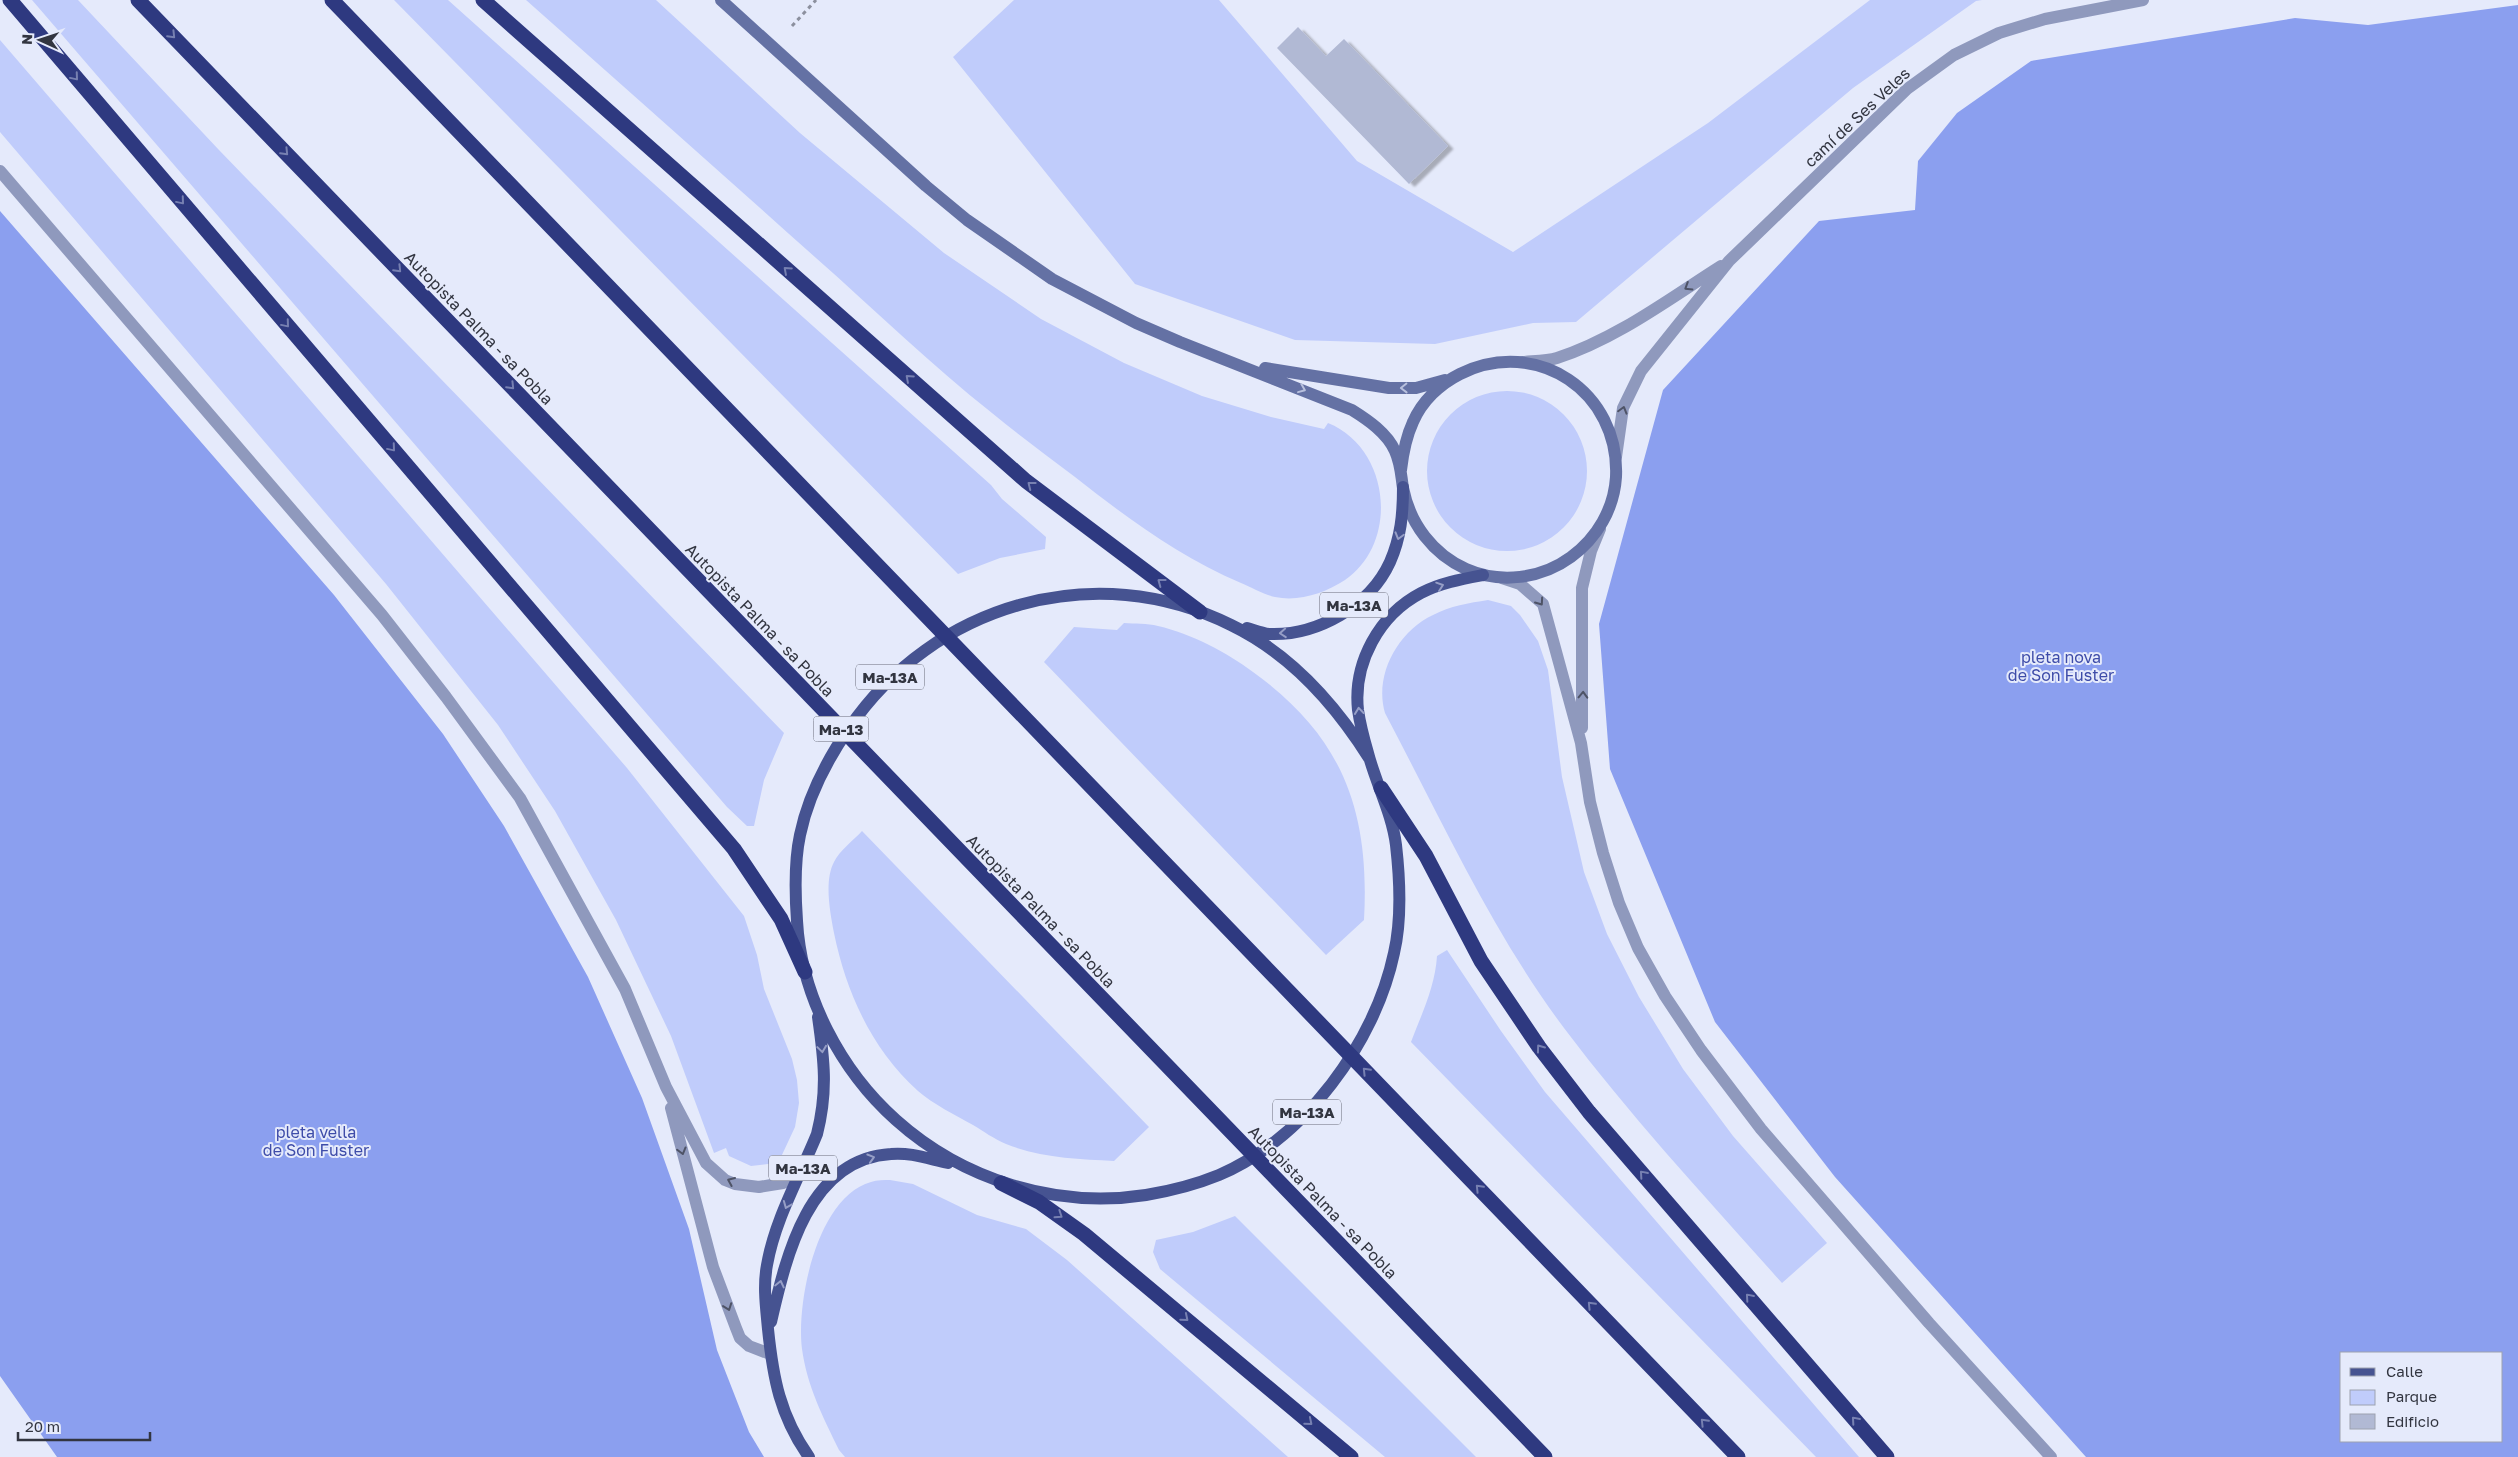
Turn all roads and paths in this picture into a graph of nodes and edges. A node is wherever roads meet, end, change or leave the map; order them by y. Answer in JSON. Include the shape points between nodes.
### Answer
{"nodes":[{"id":1,"x":10,"y":0,"type":"edge"},
{"id":2,"x":138,"y":0,"type":"edge"},
{"id":3,"x":332,"y":0,"type":"edge"},
{"id":4,"x":483,"y":0,"type":"edge"},
{"id":5,"x":721,"y":0,"type":"edge"},
{"id":6,"x":2143,"y":0,"type":"edge"},
{"id":7,"x":0,"y":171,"type":"edge"},
{"id":8,"x":1730,"y":261,"type":"junction"},
{"id":9,"x":1523,"y":362,"type":"junction"},
{"id":10,"x":1240,"y":364,"type":"junction"},
{"id":11,"x":1452,"y":378,"type":"junction"},
{"id":12,"x":1616,"y":458,"type":"junction"},
{"id":13,"x":1401,"y":470,"type":"junction"},
{"id":14,"x":1403,"y":487,"type":"junction"},
{"id":15,"x":1602,"y":524,"type":"junction"},
{"id":16,"x":1483,"y":575,"type":"junction"},
{"id":17,"x":1500,"y":577,"type":"junction"},
{"id":18,"x":1200,"y":612,"type":"junction"},
{"id":19,"x":1230,"y":624,"type":"junction"},
{"id":20,"x":1581,"y":744,"type":"junction"},
{"id":21,"x":1369,"y":758,"type":"junction"},
{"id":22,"x":1381,"y":788,"type":"junction"},
{"id":23,"x":805,"y":972,"type":"junction"},
{"id":24,"x":815,"y":1001,"type":"junction"},
{"id":25,"x":666,"y":1087,"type":"junction"},
{"id":26,"x":805,"y":1163,"type":"junction"},
{"id":27,"x":960,"y":1166,"type":"junction"},
{"id":28,"x":1001,"y":1183,"type":"junction"},
{"id":29,"x":768,"y":1331,"type":"junction"},
{"id":30,"x":770,"y":1354,"type":"junction"},
{"id":31,"x":809,"y":1457,"type":"edge"},
{"id":32,"x":1351,"y":1457,"type":"edge"},
{"id":33,"x":1545,"y":1457,"type":"edge"},
{"id":34,"x":1738,"y":1457,"type":"edge"},
{"id":35,"x":1887,"y":1457,"type":"edge"},
{"id":36,"x":2052,"y":1457,"type":"edge"}],
"edges":[{"from":1,"to":23,"type":"highway","one_way":true,"via":[[734,849],[781,919]]},
{"from":2,"to":33,"type":"highway","name":"Autopista Palma - sa Pobla","number":"Ma-13","one_way":true},
{"from":34,"to":3,"type":"highway","one_way":true},
{"from":18,"to":4,"type":"highway","one_way":true,"via":[[1026,481]]},
{"from":5,"to":10,"type":"street","number":"Ma-13A","via":[[918,180],[1008,250],[1052,279],[1136,323]]},
{"from":6,"to":8,"type":"street","name":"camí de Ses Veles","via":[[2036,22],[1999,33],[1954,55],[1907,89]]},
{"from":7,"to":25,"type":"street","via":[[382,615],[514,790],[572,888],[625,989]]},
{"from":8,"to":9,"type":"street","one_way":true,"via":[[1592,343],[1555,358]]},
{"from":12,"to":8,"type":"street","one_way":true,"via":[[1623,408],[1640,371]]},
{"from":9,"to":11,"type":"street","number":"Ma-13A","via":[[1486,364]]},
{"from":9,"to":12,"type":"street","number":"Ma-13A","via":[[1559,373],[1588,396],[1607,424]]},
{"from":11,"to":10,"type":"street","number":"Ma-13A","one_way":true,"via":[[1416,388],[1389,388]]},
{"from":10,"to":13,"type":"street","number":"Ma-13A","one_way":true,"via":[[1352,410],[1382,434],[1395,450]]},
{"from":11,"to":13,"type":"street","number":"Ma-13A","via":[[1424,403],[1412,422]]},
{"from":12,"to":15,"type":"street","number":"Ma-13A","via":[[1615,492]]},
{"from":13,"to":14,"type":"street","number":"Ma-13A"},
{"from":14,"to":16,"type":"street","number":"Ma-13A","via":[[1415,521],[1436,549]]},
{"from":14,"to":19,"type":"main road","number":"Ma-13A","one_way":true,"via":[[1403,520],[1390,562],[1378,581],[1347,611],[1302,631],[1284,634],[1267,634]]},
{"from":15,"to":17,"type":"street","number":"Ma-13A","via":[[1581,550],[1552,569],[1518,578]]},
{"from":20,"to":15,"type":"street","one_way":true,"via":[[1584,670],[1582,588]]},
{"from":16,"to":17,"type":"street","number":"Ma-13A"},
{"from":21,"to":16,"type":"main road","number":"Ma-13A","one_way":true,"via":[[1358,714],[1358,698],[1364,664],[1379,629],[1392,613],[1420,594]]},
{"from":17,"to":20,"type":"street","one_way":true,"via":[[1520,584],[1543,604]]},
{"from":18,"to":19,"type":"main road","number":"Ma-13A"},
{"from":18,"to":23,"type":"main road","number":"Ma-13A","via":[[1149,598],[1102,594],[1053,596],[1006,608],[969,623],[926,648],[893,674],[862,709],[836,746],[814,789],[800,836],[795,884],[798,938]]},
{"from":19,"to":21,"type":"main road","via":[[1257,639],[1309,682],[1347,723]]},
{"from":20,"to":36,"type":"street","via":[[1590,802],[1619,903],[1638,948],[1696,1043],[1761,1129],[1929,1323]]},
{"from":21,"to":22,"type":"main road","number":"Ma-13A"},
{"from":22,"to":28,"type":"main road","number":"Ma-13A","via":[[1395,838],[1400,894],[1395,951],[1367,1031],[1345,1068],[1306,1112],[1249,1159],[1218,1176],[1144,1195],[1095,1198],[1049,1194]]},
{"from":35,"to":22,"type":"highway","one_way":true,"via":[[1589,1112],[1539,1046],[1482,961],[1426,856]]},
{"from":23,"to":24,"type":"main road"},
{"from":24,"to":26,"type":"main road","number":"Ma-13A","one_way":true,"via":[[825,1097],[817,1134]]},
{"from":24,"to":27,"type":"main road","via":[[840,1052],[862,1086],[920,1141]]},
{"from":26,"to":25,"type":"street","one_way":true,"via":[[794,1177],[772,1186],[747,1186],[725,1180],[706,1163]]},
{"from":25,"to":30,"type":"street","one_way":true,"via":[[713,1267],[736,1328],[740,1338],[749,1346]]},
{"from":26,"to":29,"type":"main road","number":"Ma-13A","one_way":true,"via":[[781,1219],[767,1265]]},
{"from":27,"to":28,"type":"main road","number":"Ma-13A"},
{"from":29,"to":27,"type":"main road","number":"Ma-13A","one_way":true,"via":[[796,1232],[809,1209],[831,1182],[858,1163],[890,1154],[909,1154]]},
{"from":28,"to":32,"type":"highway","one_way":true,"via":[[1039,1202],[1084,1234]]},
{"from":29,"to":30,"type":"main road","number":"Ma-13A"},
{"from":30,"to":31,"type":"main road","number":"Ma-13A","via":[[780,1403]]}]}
